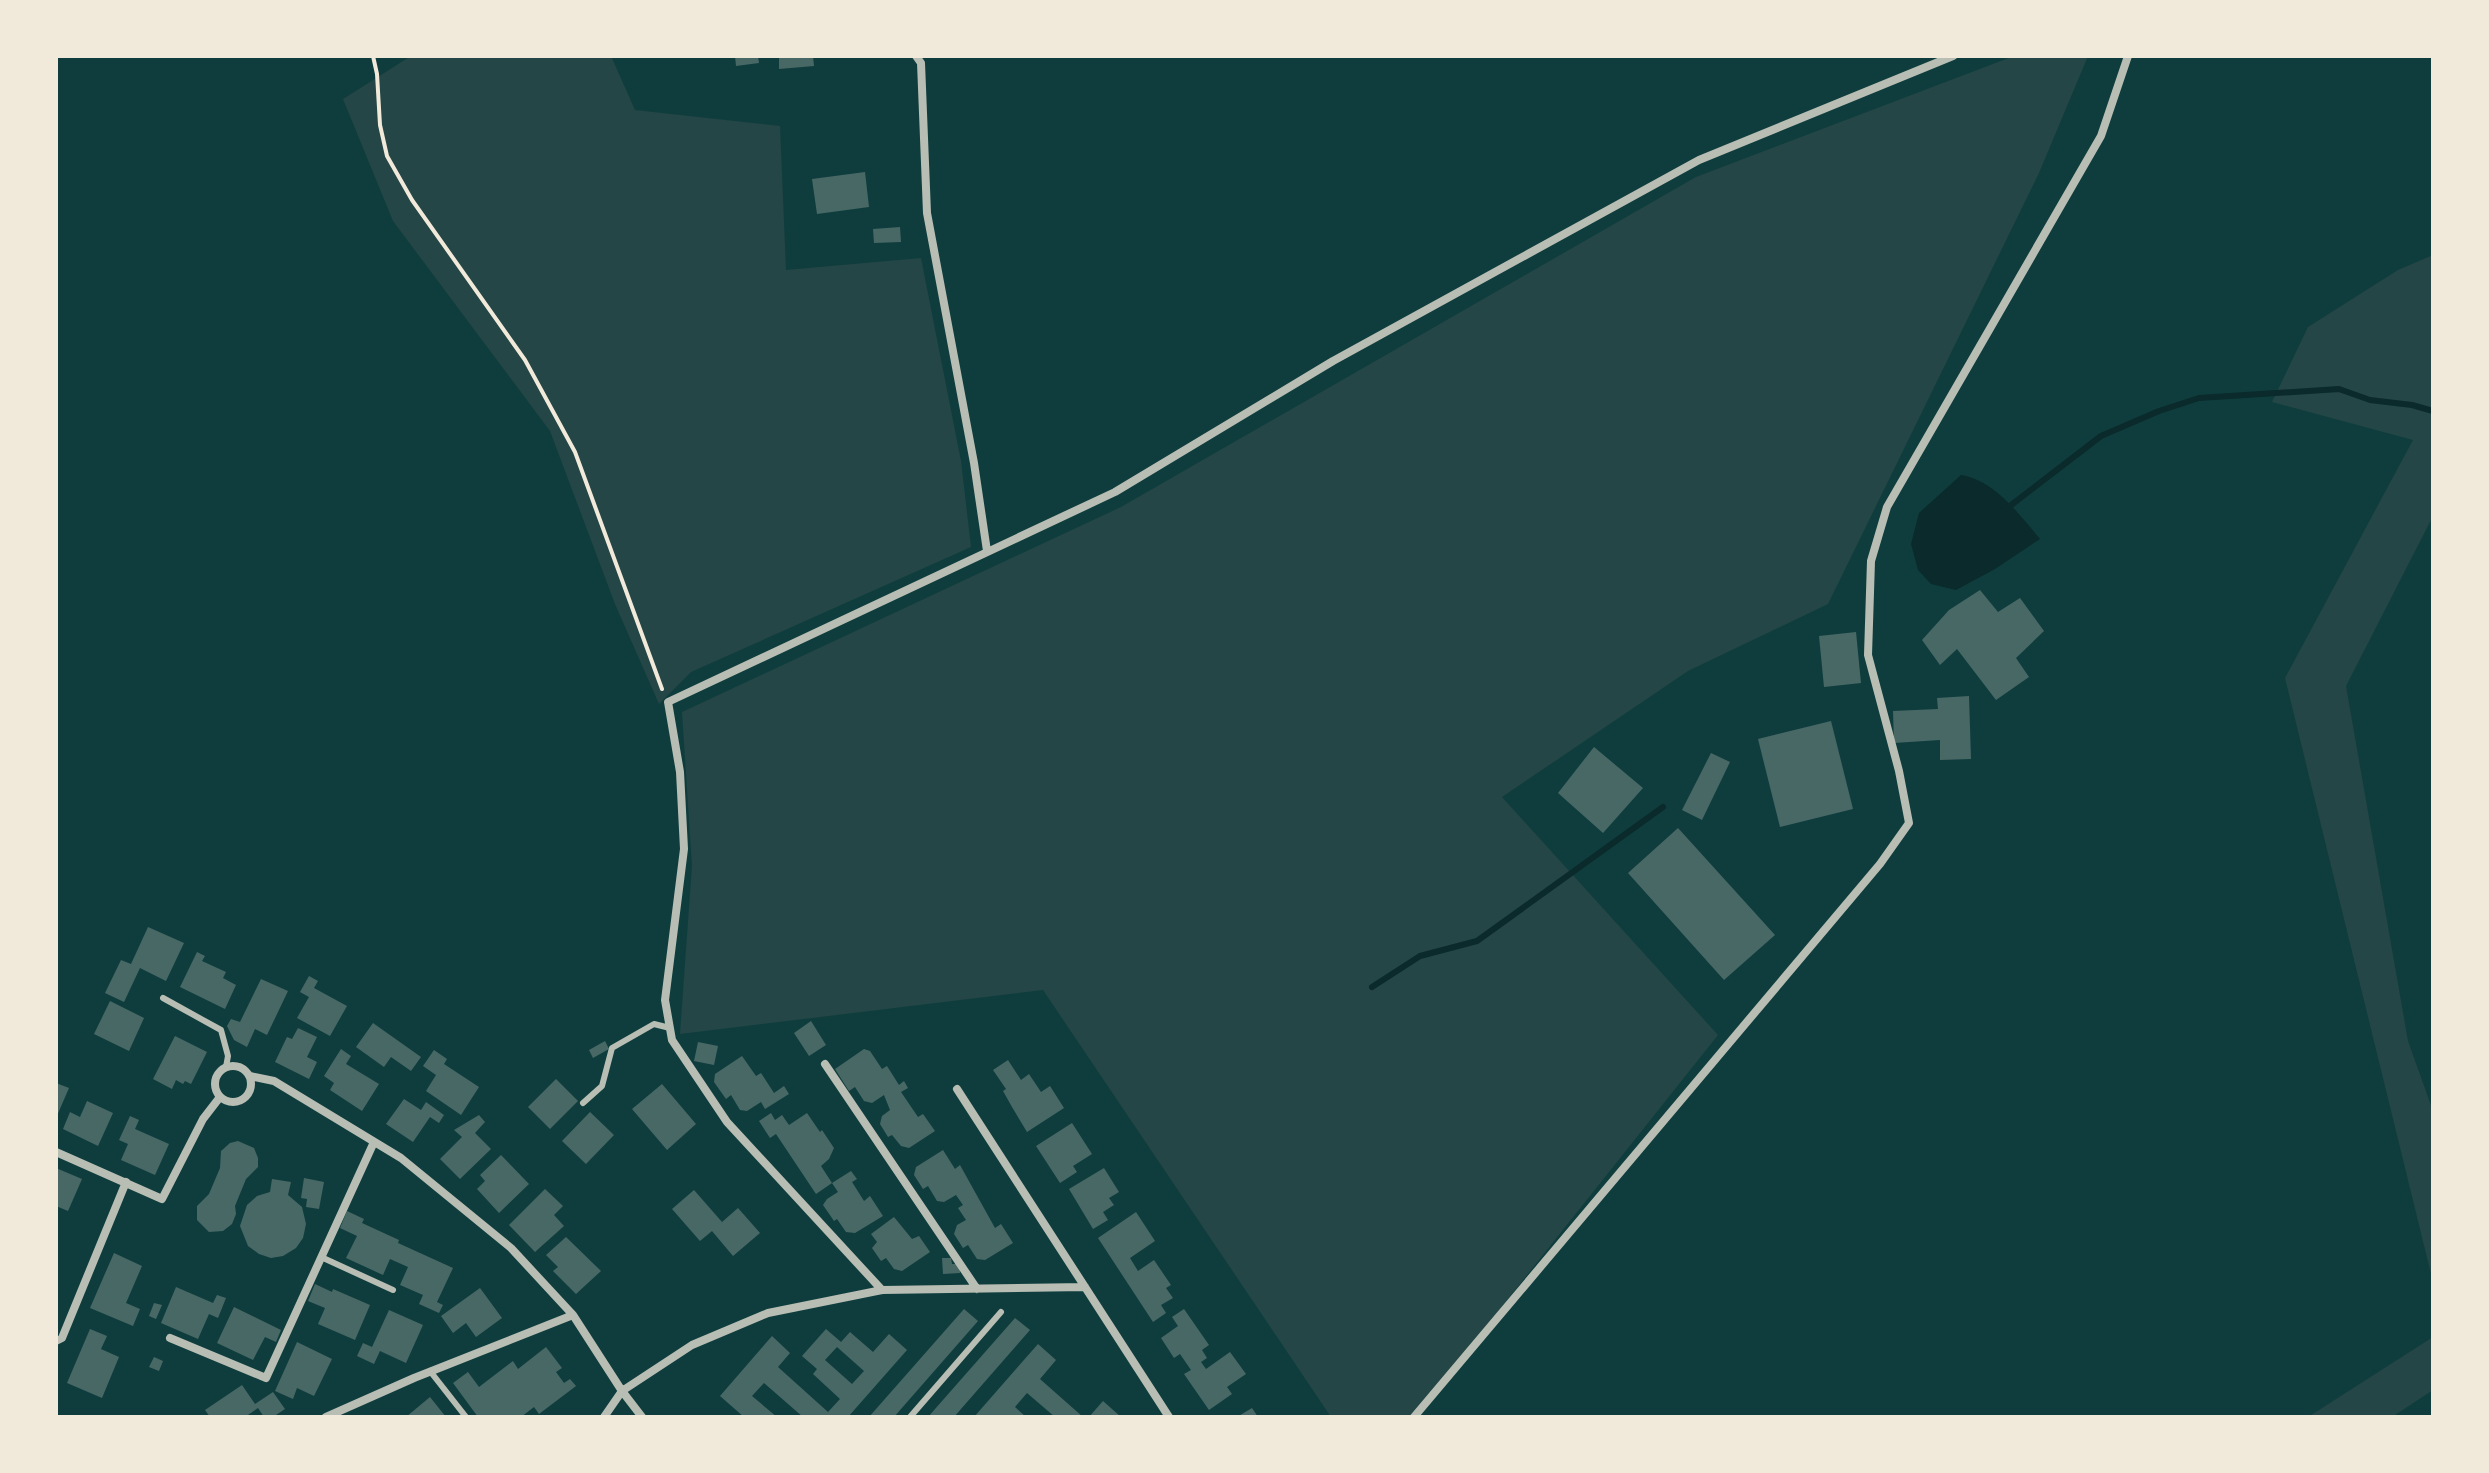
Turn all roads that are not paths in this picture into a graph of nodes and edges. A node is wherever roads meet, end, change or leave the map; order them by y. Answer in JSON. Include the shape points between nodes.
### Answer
{"nodes":[{"id":1,"x":916,"y":56,"type":"edge"},
{"id":2,"x":1953,"y":56,"type":"edge"},
{"id":3,"x":2128,"y":56,"type":"edge"},
{"id":4,"x":987,"y":551,"type":"junction"},
{"id":5,"x":163,"y":998,"type":"dead end"},
{"id":6,"x":670,"y":1028,"type":"junction"},
{"id":7,"x":825,"y":1064,"type":"dead end"},
{"id":8,"x":226,"y":1067,"type":"junction"},
{"id":9,"x":250,"y":1076,"type":"junction"},
{"id":10,"x":957,"y":1089,"type":"dead end"},
{"id":11,"x":220,"y":1097,"type":"junction"},
{"id":12,"x":583,"y":1103,"type":"dead end"},
{"id":13,"x":374,"y":1142,"type":"junction"},
{"id":14,"x":56,"y":1152,"type":"edge"},
{"id":15,"x":126,"y":1182,"type":"junction"},
{"id":16,"x":321,"y":1257,"type":"junction"},
{"id":17,"x":1085,"y":1287,"type":"junction"},
{"id":18,"x":977,"y":1289,"type":"junction"},
{"id":19,"x":393,"y":1290,"type":"dead end"},
{"id":20,"x":882,"y":1290,"type":"junction"},
{"id":21,"x":1001,"y":1312,"type":"dead end"},
{"id":22,"x":573,"y":1315,"type":"junction"},
{"id":23,"x":170,"y":1338,"type":"dead end"},
{"id":24,"x":56,"y":1341,"type":"edge"},
{"id":25,"x":430,"y":1371,"type":"junction"},
{"id":26,"x":622,"y":1391,"type":"junction"},
{"id":27,"x":326,"y":1417,"type":"edge"},
{"id":28,"x":466,"y":1417,"type":"edge"},
{"id":29,"x":604,"y":1417,"type":"edge"},
{"id":30,"x":642,"y":1417,"type":"edge"},
{"id":31,"x":910,"y":1417,"type":"edge"},
{"id":32,"x":1169,"y":1417,"type":"edge"},
{"id":33,"x":1414,"y":1417,"type":"edge"}],
"edges":[{"from":1,"to":4,"type":"street","via":[[921,63],[927,213]]},
{"from":2,"to":4,"type":"street","via":[[1699,160],[1333,361],[1115,492]]},
{"from":3,"to":33,"type":"street","via":[[2101,136],[1887,507],[1871,561],[1868,655],[1909,823]]},
{"from":4,"to":6,"type":"street","via":[[668,702],[680,772],[684,849],[665,1000]]},
{"from":5,"to":8,"type":"lane","via":[[221,1030]]},
{"from":6,"to":12,"type":"lane","via":[[654,1024],[612,1048],[602,1086]]},
{"from":6,"to":20,"type":"street","via":[[672,1040],[727,1122]]},
{"from":7,"to":18,"type":"street"},
{"from":8,"to":9,"type":"street","via":[[240,1066]]},
{"from":8,"to":11,"type":"street","via":[[214,1077]]},
{"from":9,"to":11,"type":"street","via":[[250,1091],[240,1102]]},
{"from":9,"to":13,"type":"street","via":[[274,1081]]},
{"from":10,"to":17,"type":"street"},
{"from":11,"to":15,"type":"street","via":[[162,1199]]},
{"from":13,"to":16,"type":"street"},
{"from":13,"to":22,"type":"street","via":[[511,1248]]},
{"from":14,"to":15,"type":"street"},
{"from":15,"to":24,"type":"street","via":[[62,1338]]},
{"from":16,"to":19,"type":"lane"},
{"from":16,"to":23,"type":"street","via":[[266,1378]]},
{"from":17,"to":18,"type":"street"},
{"from":17,"to":32,"type":"street"},
{"from":18,"to":20,"type":"street"},
{"from":20,"to":26,"type":"street","via":[[768,1313],[692,1345]]},
{"from":21,"to":31,"type":"lane"},
{"from":22,"to":25,"type":"street"},
{"from":22,"to":26,"type":"street"},
{"from":25,"to":27,"type":"street"},
{"from":25,"to":28,"type":"lane"},
{"from":26,"to":29,"type":"street"},
{"from":26,"to":30,"type":"street"}]}
